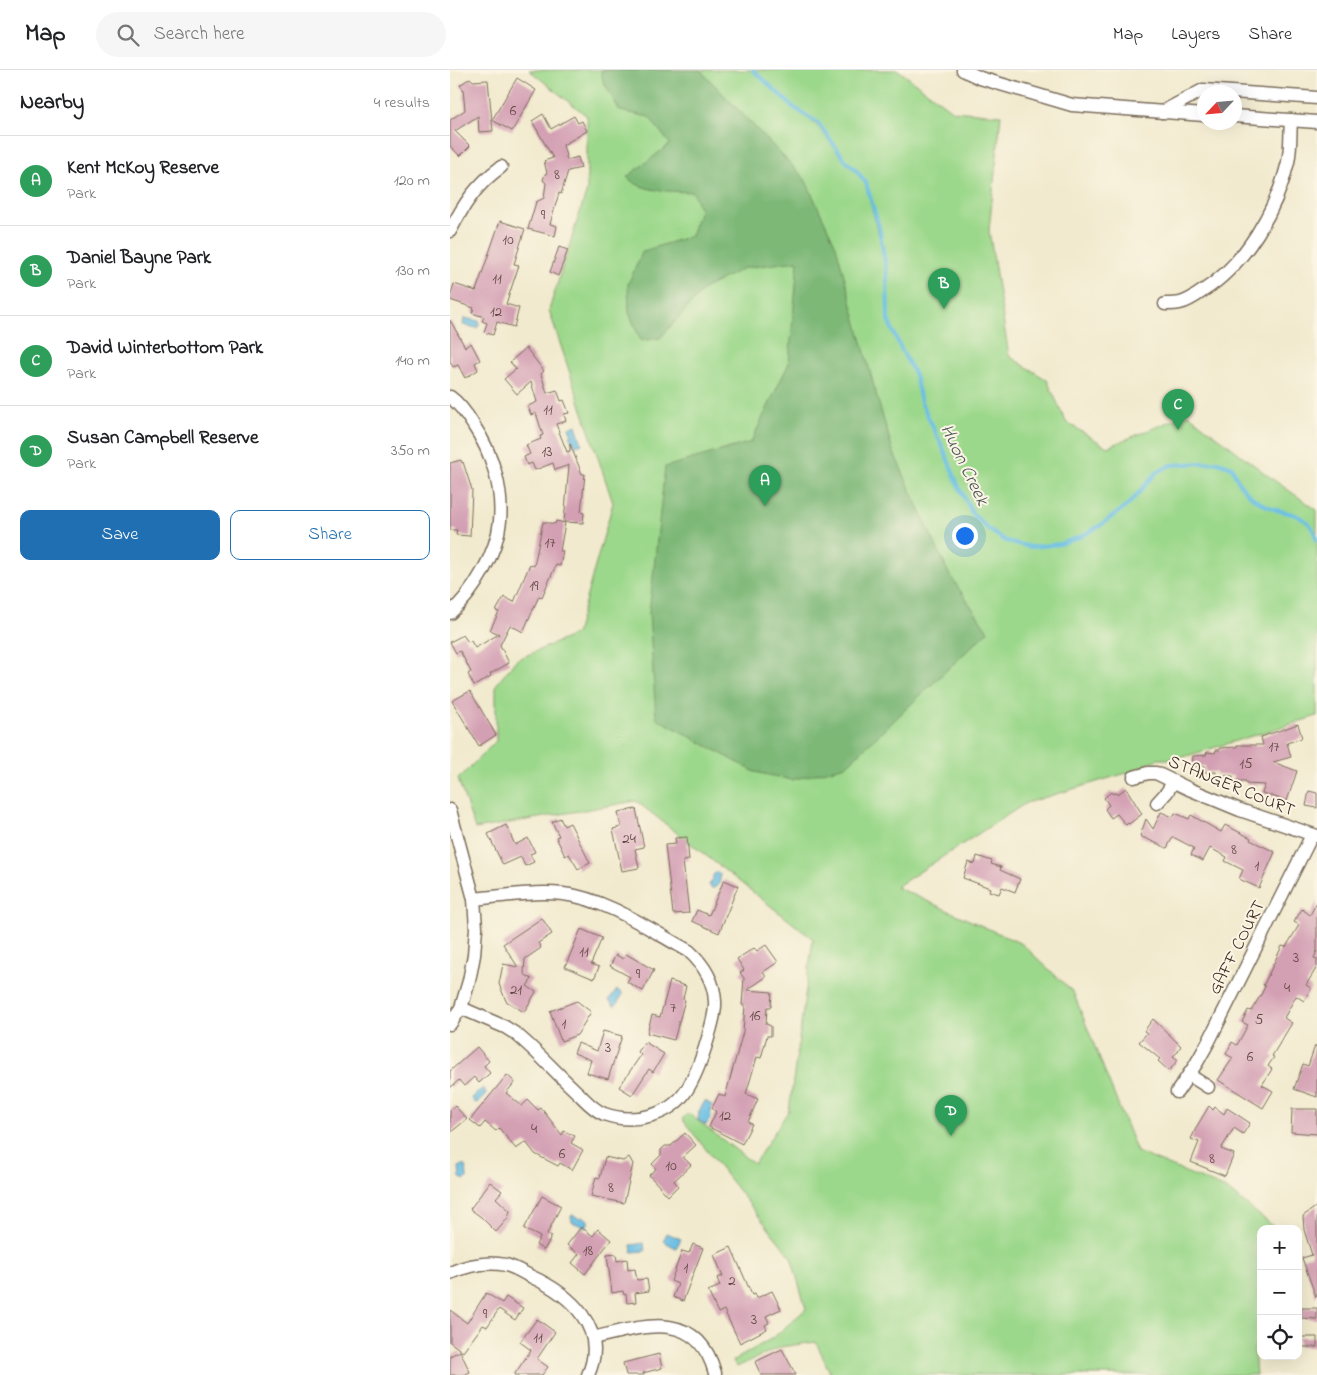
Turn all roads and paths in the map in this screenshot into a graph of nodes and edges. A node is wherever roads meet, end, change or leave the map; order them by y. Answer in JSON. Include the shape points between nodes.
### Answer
{"nodes":[{"id":1,"x":963,"y":70,"type":"edge"},
{"id":2,"x":1317,"y":98,"type":"edge"},
{"id":3,"x":1162,"y":112,"type":"junction"},
{"id":4,"x":1197,"y":114,"type":"edge"},
{"id":5,"x":1242,"y":117,"type":"edge"},
{"id":6,"x":1292,"y":120,"type":"junction"},
{"id":7,"x":1317,"y":122,"type":"edge"},
{"id":8,"x":501,"y":167,"type":"dead end"},
{"id":9,"x":450,"y":231,"type":"edge"},
{"id":10,"x":1165,"y":304,"type":"dead end"},
{"id":11,"x":450,"y":397,"type":"edge"},
{"id":12,"x":450,"y":613,"type":"edge"},
{"id":13,"x":1134,"y":777,"type":"dead end"},
{"id":14,"x":1173,"y":782,"type":"junction"},
{"id":15,"x":1157,"y":803,"type":"dead end"},
{"id":16,"x":450,"y":810,"type":"edge"},
{"id":17,"x":1315,"y":835,"type":"edge"},
{"id":18,"x":474,"y":899,"type":"junction"},
{"id":19,"x":461,"y":1008,"type":"junction"},
{"id":20,"x":450,"y":1024,"type":"edge"},
{"id":21,"x":1189,"y":1075,"type":"junction"},
{"id":22,"x":1208,"y":1087,"type":"dead end"},
{"id":23,"x":1177,"y":1092,"type":"dead end"},
{"id":24,"x":450,"y":1273,"type":"edge"},
{"id":25,"x":594,"y":1338,"type":"junction"},
{"id":26,"x":715,"y":1373,"type":"dead end"},
{"id":27,"x":588,"y":1375,"type":"edge"}],
"edges":[{"from":1,"to":3,"type":"street","via":[[1072,105]]},
{"from":2,"to":3,"type":"street","via":[[1203,90]]},
{"from":3,"to":4,"type":"street"},
{"from":5,"to":6,"type":"street"},
{"from":6,"to":7,"type":"street"},
{"from":6,"to":10,"type":"street","via":[[1281,188],[1270,214],[1238,261],[1221,279],[1198,294],[1180,303]]},
{"from":8,"to":9,"type":"street","via":[[475,190]]},
{"from":11,"to":12,"type":"street","via":[[486,444],[494,467],[500,521],[483,570],[472,589]]},
{"from":13,"to":14,"type":"street","name":"STANGER COURT","via":[[1153,772]]},
{"from":14,"to":15,"type":"street"},
{"from":14,"to":17,"type":"street","name":"STANGER COURT"},
{"from":16,"to":18,"type":"street"},
{"from":17,"to":21,"type":"street","name":"GAFF COURT"},
{"from":18,"to":19,"type":"street","via":[[474,955]]},
{"from":18,"to":19,"type":"street","via":[[563,894],[608,906],[689,951],[700,961],[712,986],[715,1013],[705,1049],[686,1092],[666,1109],[634,1119],[595,1109],[528,1043],[505,1027]]},
{"from":19,"to":20,"type":"street"},
{"from":21,"to":22,"type":"street"},
{"from":21,"to":23,"type":"street","name":"GAFF COURT"},
{"from":24,"to":25,"type":"street","via":[[486,1263],[507,1265],[538,1279],[572,1302]]},
{"from":25,"to":26,"type":"street","via":[[644,1326],[661,1325],[679,1330],[693,1336],[703,1346]]},
{"from":25,"to":27,"type":"street"}]}
